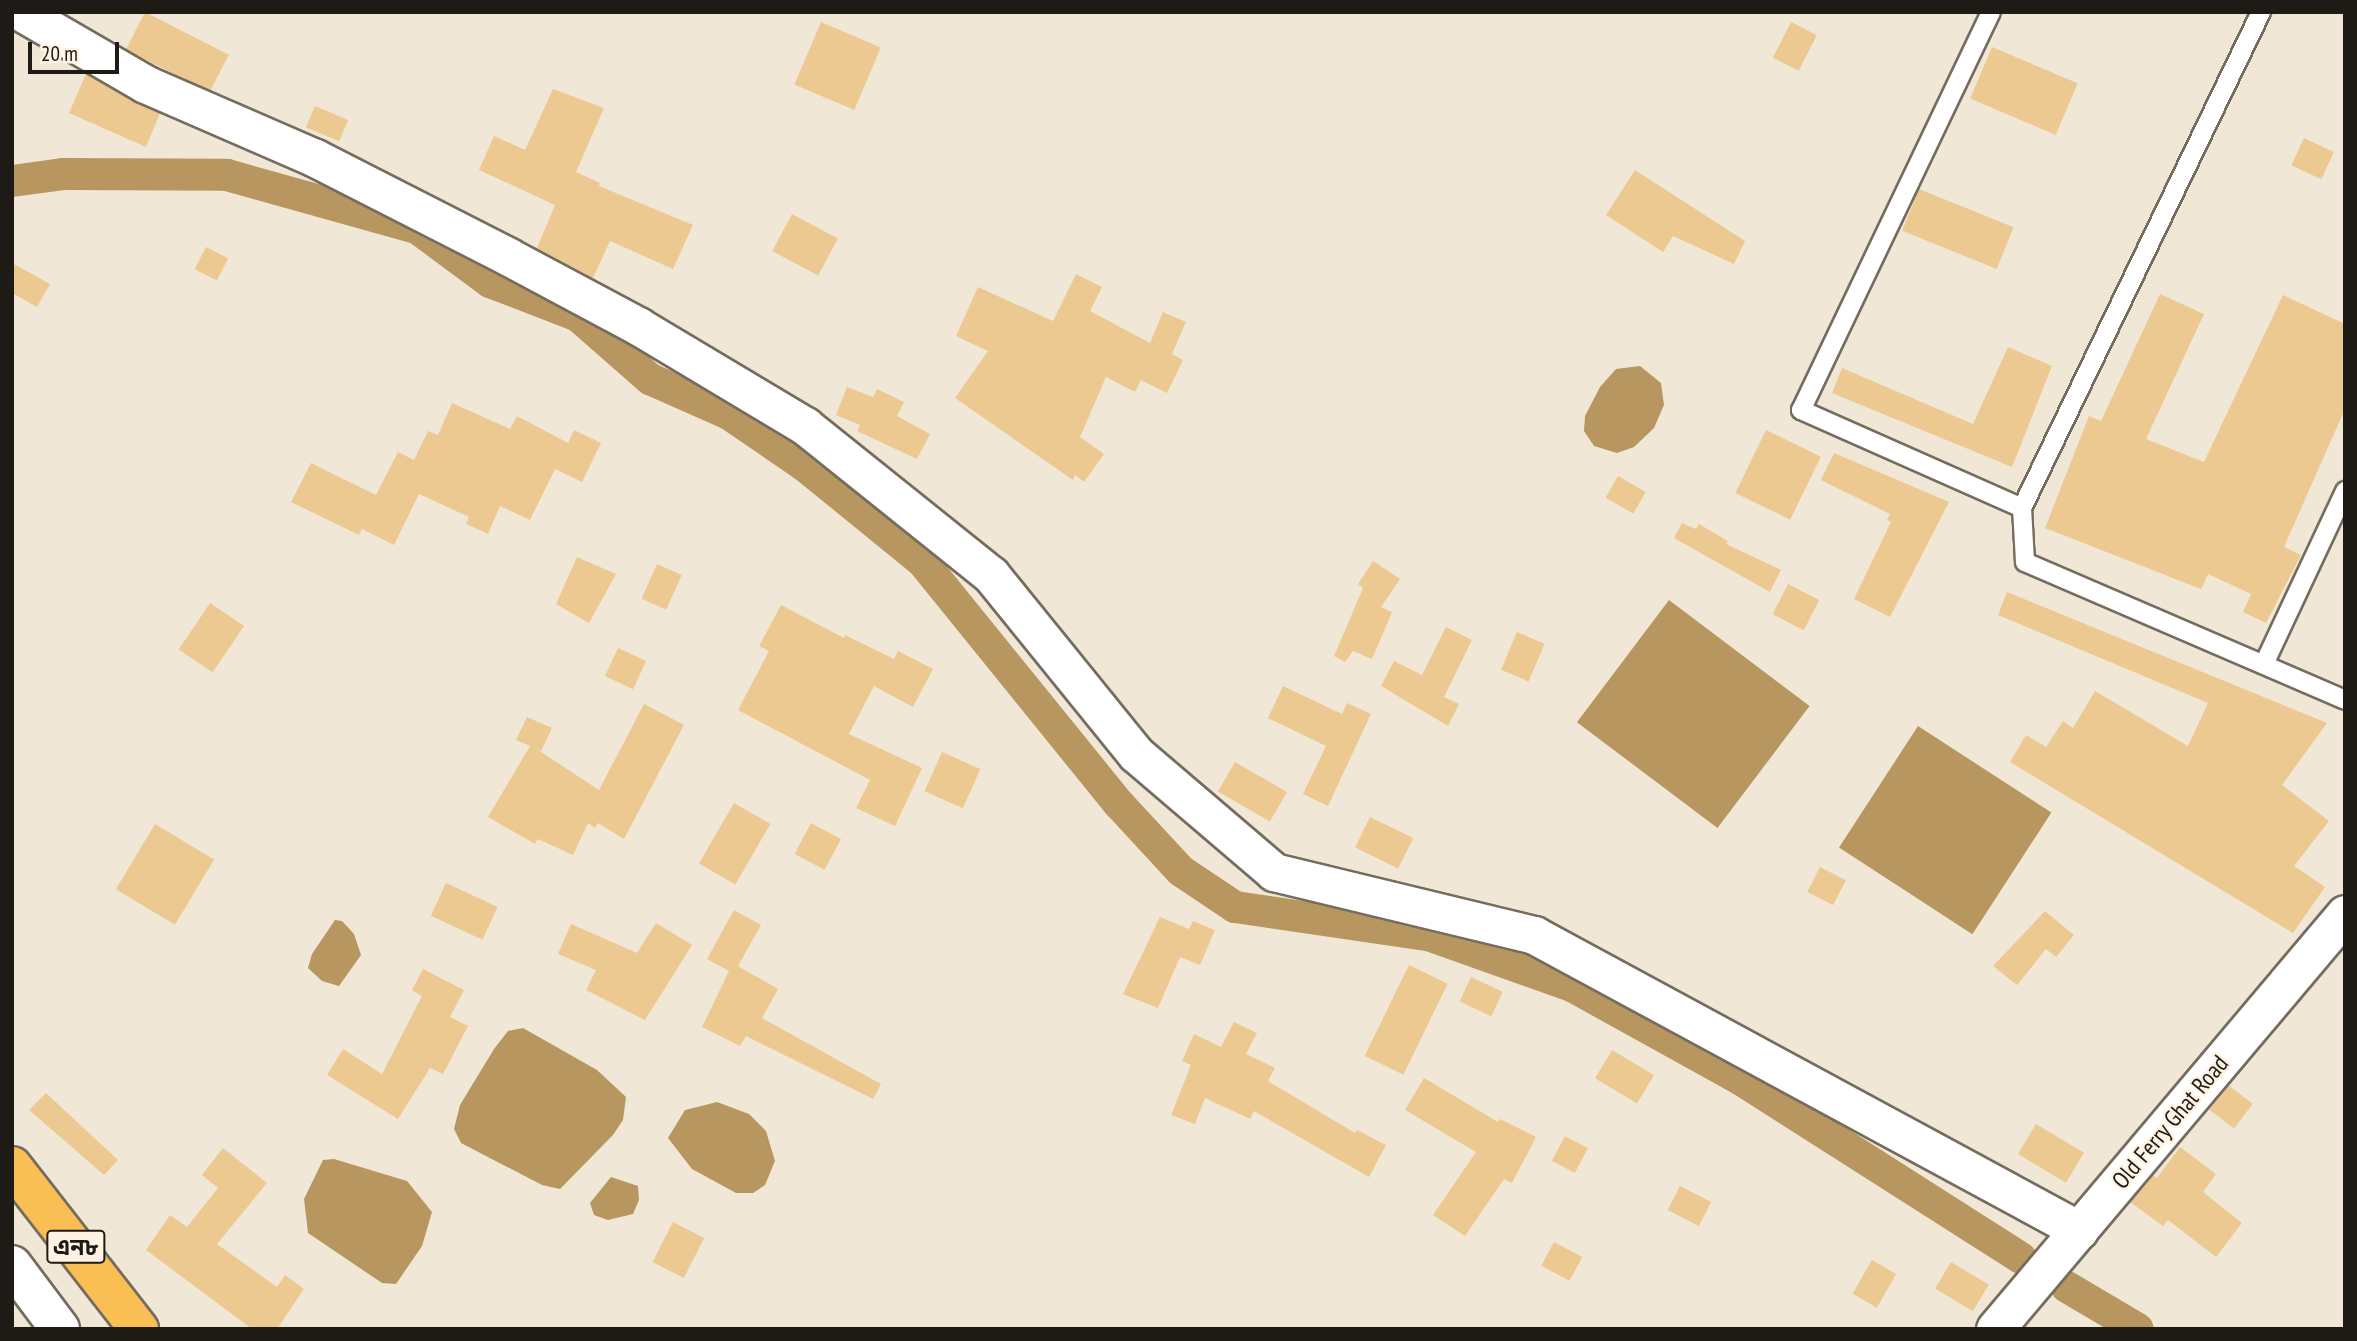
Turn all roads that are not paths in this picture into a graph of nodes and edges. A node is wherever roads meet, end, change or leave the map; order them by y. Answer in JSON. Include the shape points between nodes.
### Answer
{"nodes":[{"id":1,"x":21,"y":12,"type":"edge"},
{"id":2,"x":1991,"y":12,"type":"edge"},
{"id":3,"x":2261,"y":12,"type":"edge"},
{"id":4,"x":2345,"y":491,"type":"edge"},
{"id":5,"x":2022,"y":508,"type":"junction"},
{"id":6,"x":2265,"y":662,"type":"junction"},
{"id":7,"x":2345,"y":701,"type":"edge"},
{"id":8,"x":2345,"y":915,"type":"edge"},
{"id":9,"x":12,"y":1166,"type":"edge"},
{"id":10,"x":2079,"y":1230,"type":"junction"},
{"id":11,"x":12,"y":1265,"type":"edge"},
{"id":12,"x":60,"y":1329,"type":"edge"},
{"id":13,"x":139,"y":1329,"type":"edge"},
{"id":14,"x":1995,"y":1329,"type":"edge"}],
"edges":[{"from":1,"to":10,"type":"street","via":[[145,84],[315,158],[507,256],[805,426],[991,575],[1136,754],[1274,872],[1534,935]]},
{"from":2,"to":5,"type":"lane","via":[[1801,410]]},
{"from":3,"to":5,"type":"lane"},
{"from":4,"to":6,"type":"lane"},
{"from":5,"to":6,"type":"lane","via":[[2025,562]]},
{"from":6,"to":7,"type":"lane"},
{"from":8,"to":10,"type":"street","name":"Old Ferry Ghat Road"},
{"from":9,"to":13,"type":"highway","number":"এন৮"},
{"from":10,"to":14,"type":"street","name":"Old Ferry Ghat Road"},
{"from":11,"to":12,"type":"street"}]}
